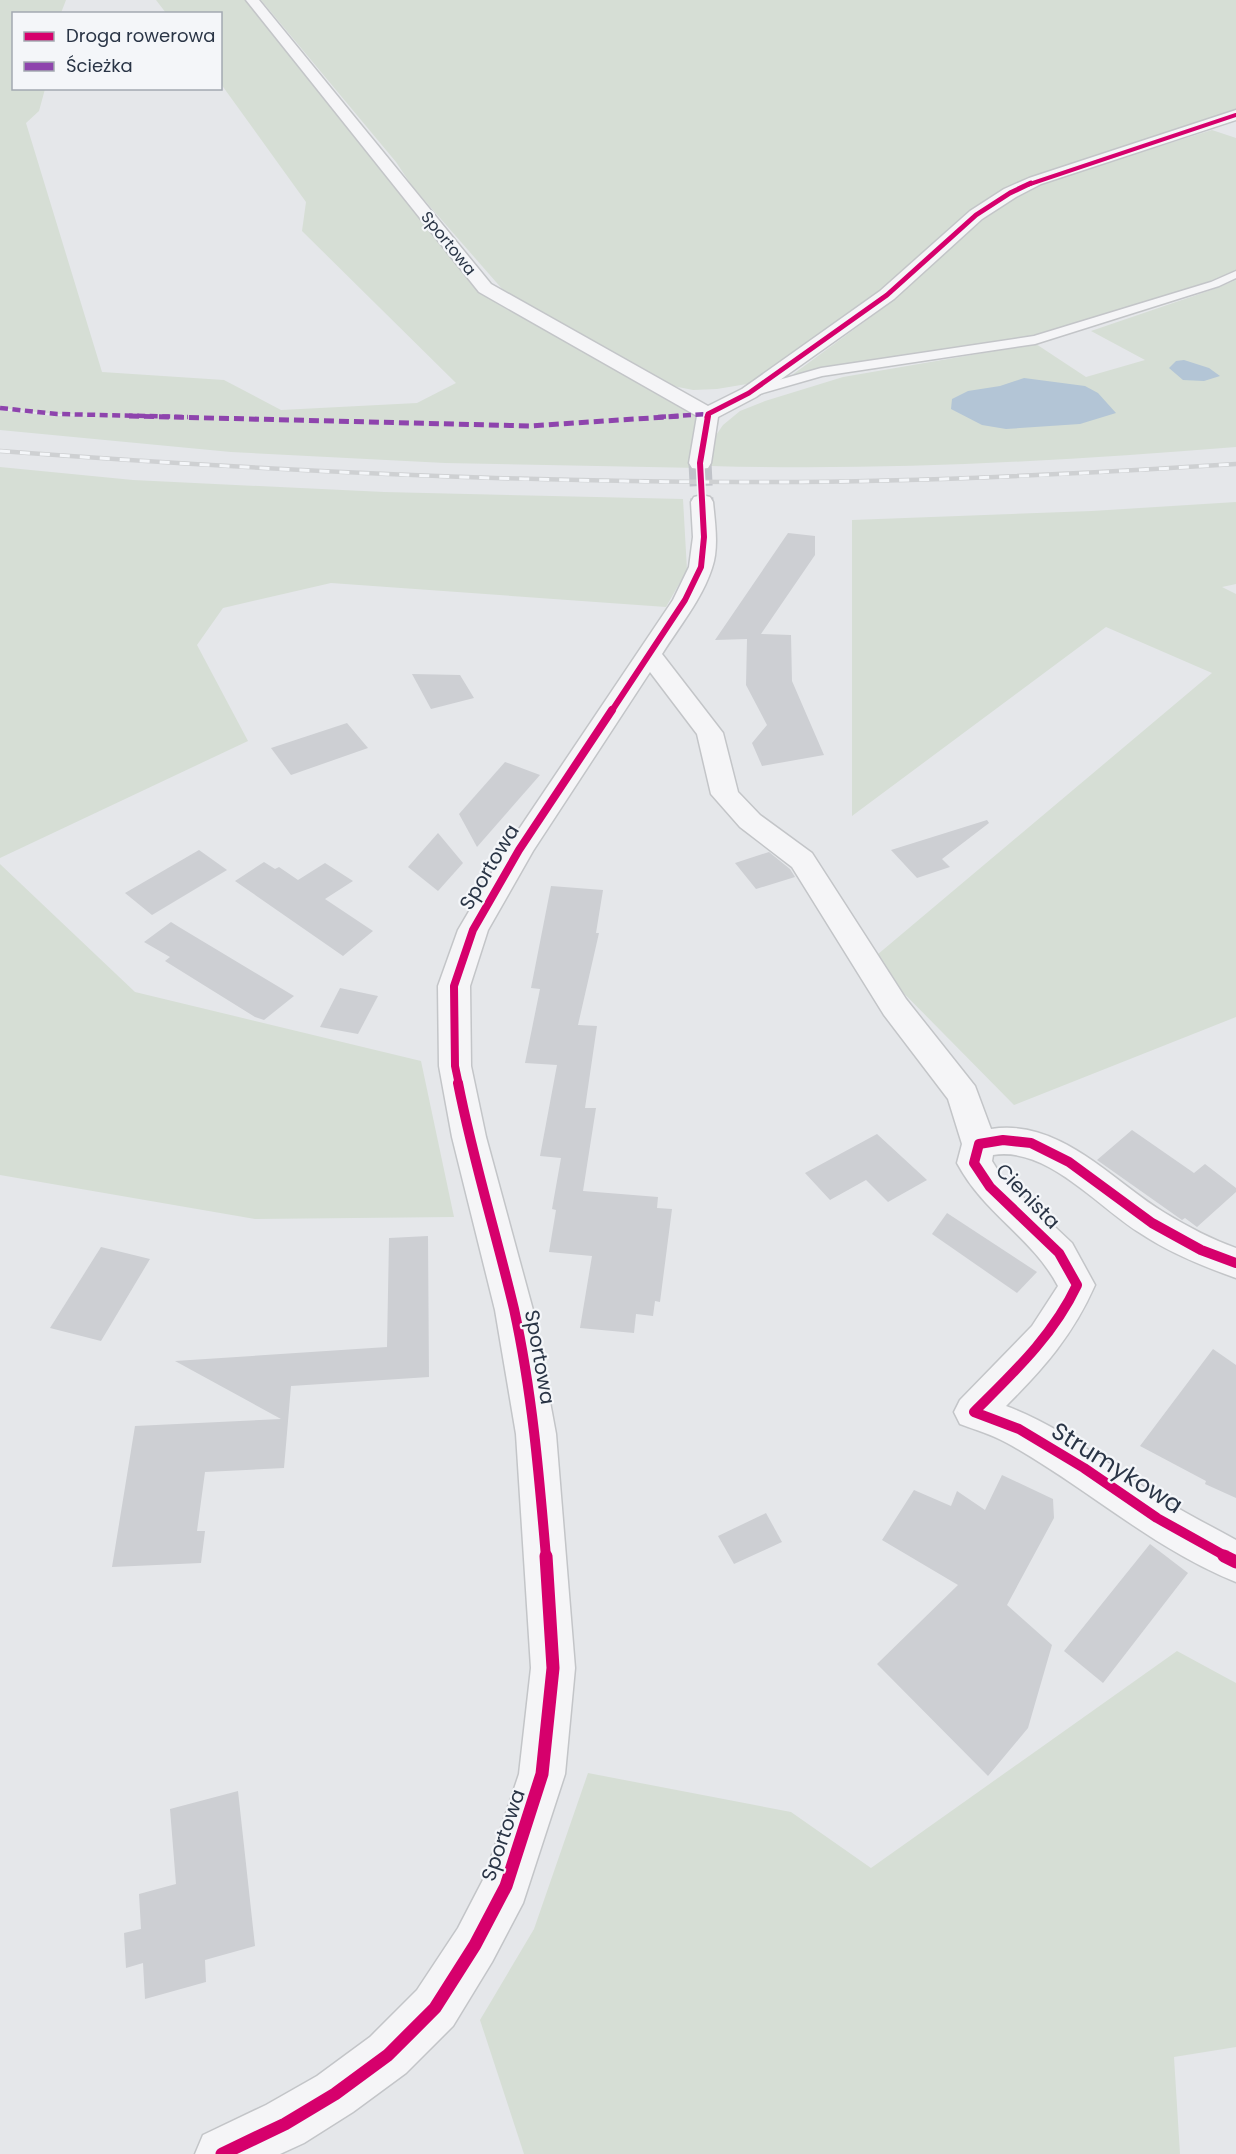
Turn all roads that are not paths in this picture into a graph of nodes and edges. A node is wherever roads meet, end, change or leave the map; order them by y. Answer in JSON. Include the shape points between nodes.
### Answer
{"nodes":[{"id":1,"x":252,"y":0,"type":"edge"},
{"id":2,"x":1236,"y":115,"type":"edge"},
{"id":3,"x":1236,"y":274,"type":"edge"},
{"id":4,"x":749,"y":393,"type":"junction"},
{"id":5,"x":708,"y":414,"type":"junction"},
{"id":6,"x":700,"y":463,"type":"tunnel mouth"},
{"id":7,"x":702,"y":502,"type":"tunnel mouth"},
{"id":8,"x":649,"y":654,"type":"junction"},
{"id":9,"x":979,"y":1144,"type":"junction"},
{"id":10,"x":1236,"y":1263,"type":"edge"},
{"id":11,"x":974,"y":1412,"type":"joint"},
{"id":12,"x":1236,"y":1562,"type":"edge"},
{"id":13,"x":222,"y":2154,"type":"edge"}],
"edges":[{"from":1,"to":5,"type":"street","name":"Sportowa","via":[[485,288]]},
{"from":2,"to":4,"type":"street","via":[[1035,181],[1010,193],[976,215],[887,295]]},
{"from":3,"to":4,"type":"lane","via":[[1035,340],[821,372]]},
{"from":4,"to":5,"type":"street"},
{"from":5,"to":6,"type":"street"},
{"from":7,"to":8,"type":"street","name":"Sportowa","via":[[701,567],[686,600]]},
{"from":8,"to":9,"type":"street","name":"Cienista","via":[[710,733],[725,794],[750,821],[802,860],[895,1007],[963,1095]]},
{"from":8,"to":13,"type":"street","name":"Sportowa","via":[[519,850],[473,930],[454,986],[455,1066],[469,1137],[514,1310],[536,1434],[553,1668],[543,1774],[506,1886],[435,2008],[388,2055],[335,2094],[285,2124]]},
{"from":9,"to":10,"type":"street","name":"Cienista","via":[[1004,1140],[1030,1143],[1069,1162],[1152,1223],[1201,1250]]},
{"from":9,"to":11,"type":"street","name":"Cienista","via":[[974,1163],[990,1187],[1059,1253],[1077,1285],[1068,1309],[1042,1342]]},
{"from":11,"to":12,"type":"street","name":"Strumykowa","via":[[1018,1429],[1157,1518]]}]}
